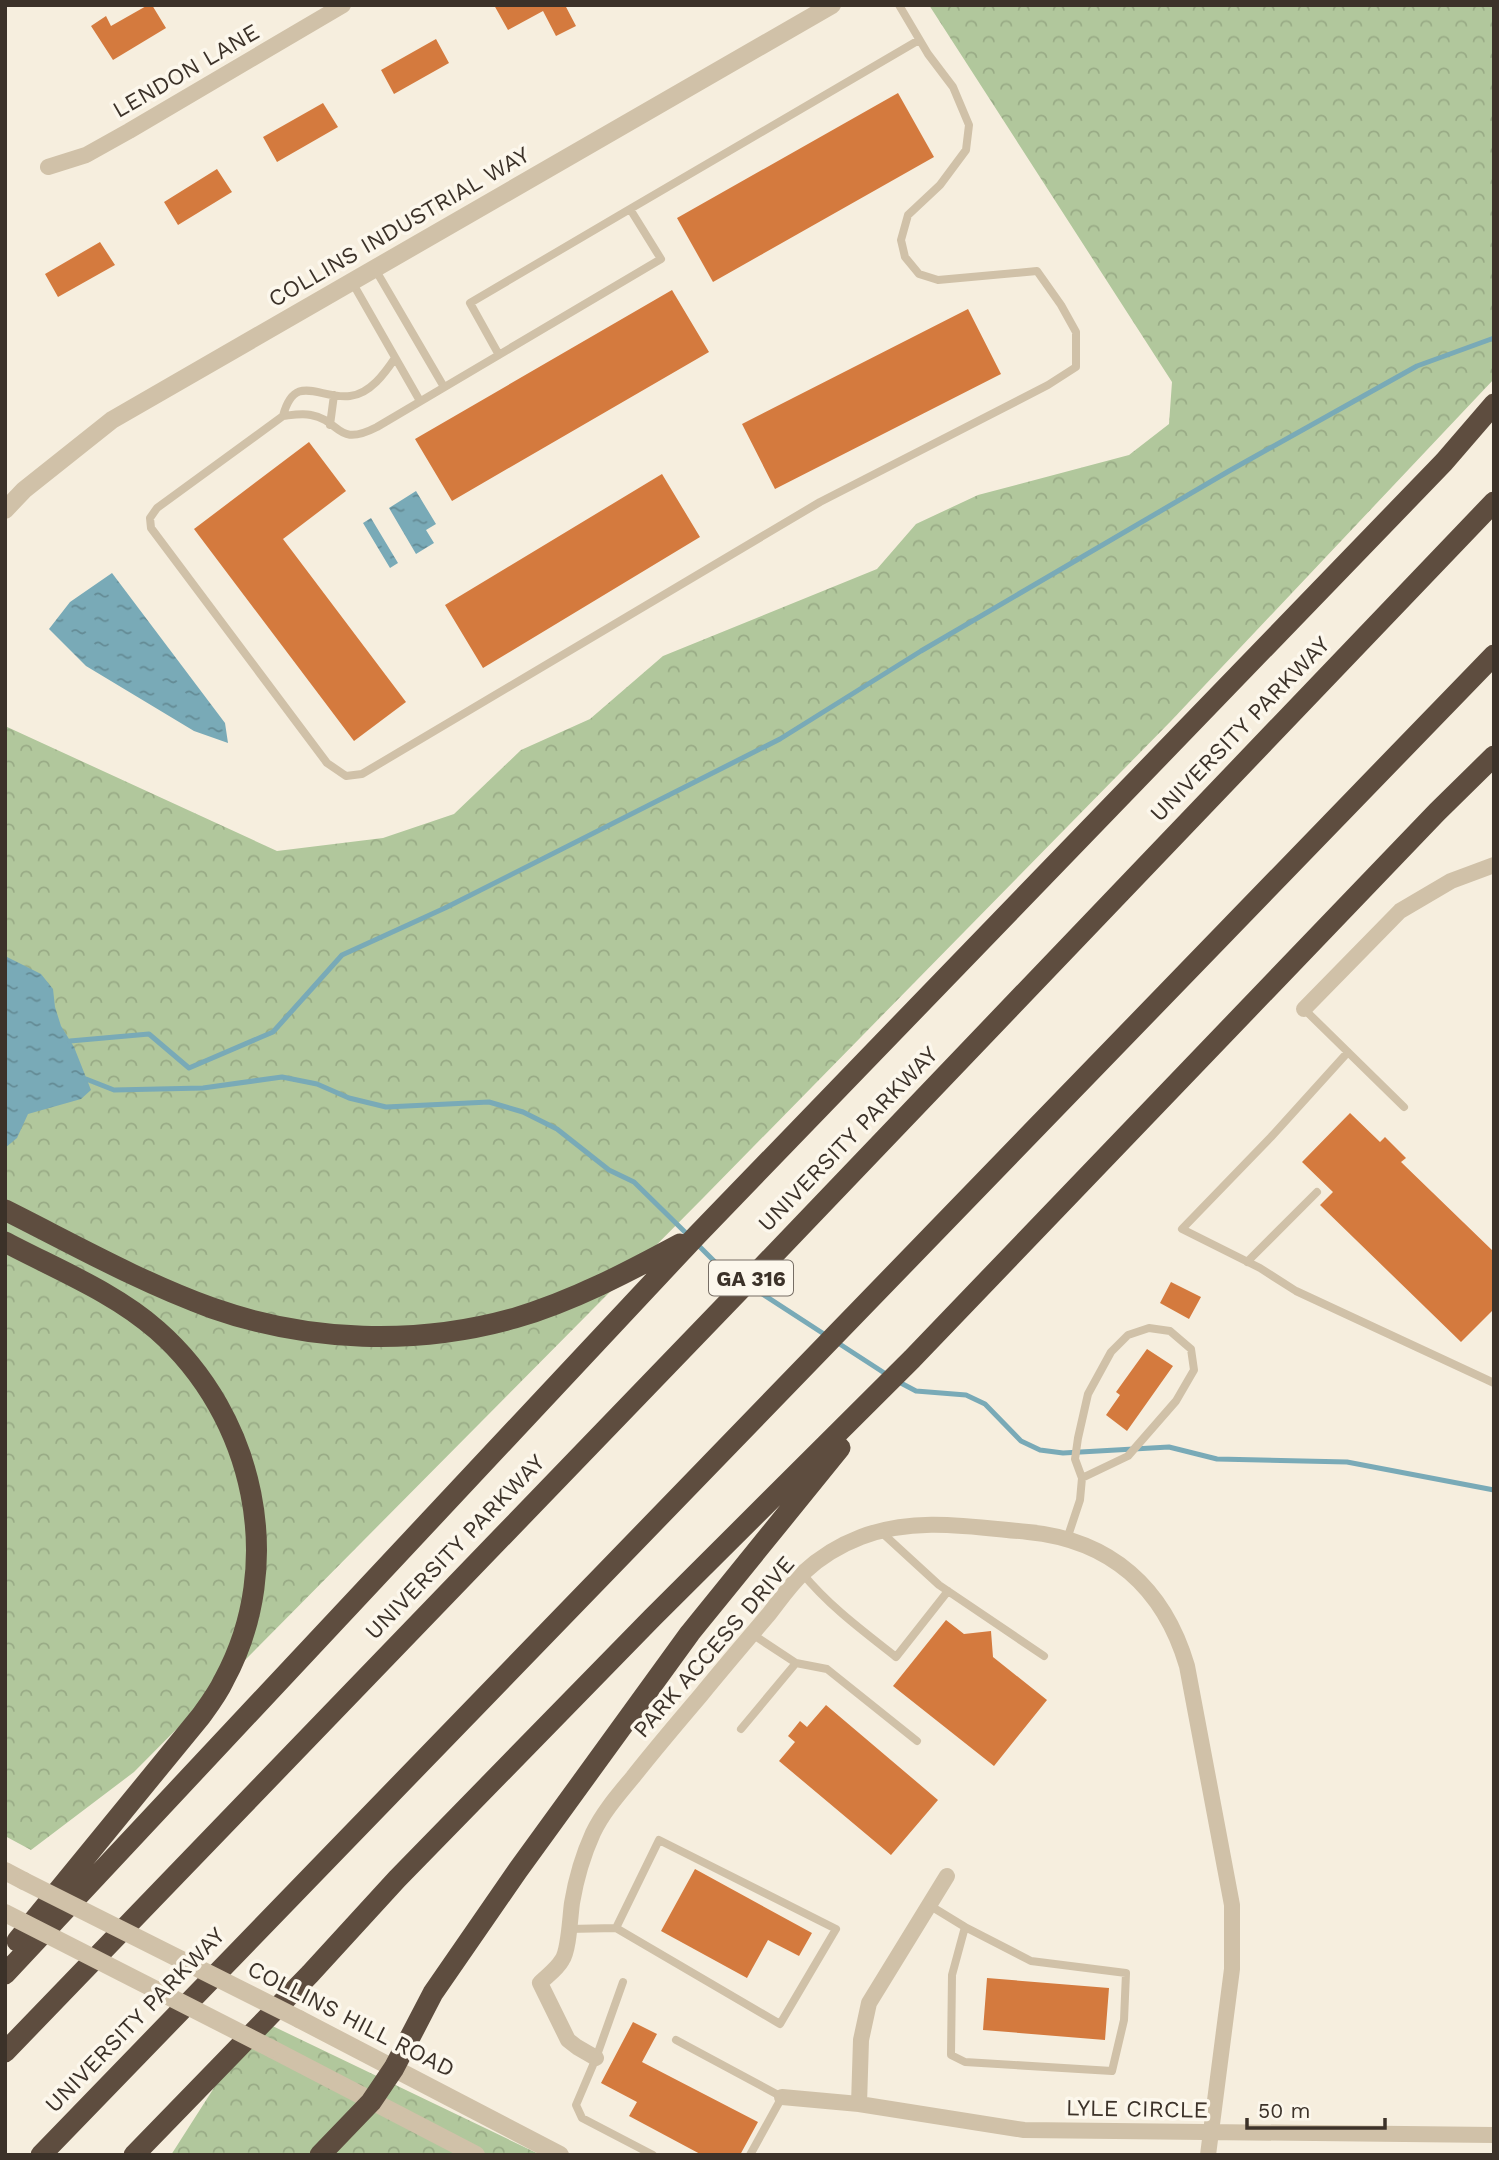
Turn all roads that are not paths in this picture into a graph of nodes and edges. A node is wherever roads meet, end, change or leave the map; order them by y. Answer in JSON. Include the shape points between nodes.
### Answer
{"nodes":[{"id":1,"x":343,"y":5,"type":"edge"},
{"id":2,"x":832,"y":5,"type":"edge"},
{"id":3,"x":899,"y":5,"type":"edge"},
{"id":4,"x":919,"y":40,"type":"junction"},
{"id":5,"x":48,"y":167,"type":"dead end"},
{"id":6,"x":630,"y":209,"type":"junction"},
{"id":7,"x":375,"y":269,"type":"junction"},
{"id":8,"x":352,"y":282,"type":"junction"},
{"id":9,"x":499,"y":355,"type":"junction"},
{"id":10,"x":395,"y":358,"type":"junction"},
{"id":11,"x":444,"y":387,"type":"junction"},
{"id":12,"x":334,"y":395,"type":"junction"},
{"id":13,"x":420,"y":401,"type":"junction"},
{"id":14,"x":1494,"y":404,"type":"edge"},
{"id":15,"x":283,"y":416,"type":"junction"},
{"id":16,"x":330,"y":425,"type":"junction"},
{"id":17,"x":1494,"y":502,"type":"edge"},
{"id":18,"x":5,"y":510,"type":"edge"},
{"id":19,"x":1494,"y":654,"type":"edge"},
{"id":20,"x":1494,"y":756,"type":"edge"},
{"id":21,"x":1494,"y":865,"type":"edge"},
{"id":22,"x":1304,"y":1009,"type":"joint"},
{"id":23,"x":1348,"y":1052,"type":"junction"},
{"id":24,"x":1404,"y":1107,"type":"dead end"},
{"id":25,"x":1317,"y":1192,"type":"dead end"},
{"id":26,"x":5,"y":1210,"type":"edge"},
{"id":27,"x":697,"y":1234,"type":"junction"},
{"id":28,"x":5,"y":1242,"type":"edge"},
{"id":29,"x":1247,"y":1262,"type":"junction"},
{"id":30,"x":912,"y":1360,"type":"junction"},
{"id":31,"x":1494,"y":1382,"type":"edge"},
{"id":32,"x":1082,"y":1478,"type":"junction"},
{"id":33,"x":879,"y":1530,"type":"junction"},
{"id":34,"x":1067,"y":1539,"type":"junction"},
{"id":35,"x":802,"y":1573,"type":"junction"},
{"id":36,"x":948,"y":1591,"type":"junction"},
{"id":37,"x":752,"y":1634,"type":"junction"},
{"id":38,"x":1044,"y":1656,"type":"dead end"},
{"id":39,"x":796,"y":1663,"type":"junction"},
{"id":40,"x":741,"y":1729,"type":"dead end"},
{"id":41,"x":917,"y":1741,"type":"dead end"},
{"id":42,"x":5,"y":1871,"type":"edge"},
{"id":43,"x":947,"y":1876,"type":"dead end"},
{"id":44,"x":929,"y":1905,"type":"junction"},
{"id":45,"x":5,"y":1913,"type":"edge"},
{"id":46,"x":965,"y":1927,"type":"junction"},
{"id":47,"x":616,"y":1928,"type":"junction"},
{"id":48,"x":568,"y":1929,"type":"junction"},
{"id":49,"x":5,"y":1956,"type":"edge"},
{"id":50,"x":5,"y":1974,"type":"edge"},
{"id":51,"x":622,"y":1982,"type":"dead end"},
{"id":52,"x":676,"y":2040,"type":"dead end"},
{"id":53,"x":5,"y":2052,"type":"edge"},
{"id":54,"x":596,"y":2058,"type":"junction"},
{"id":55,"x":394,"y":2068,"type":"junction"},
{"id":56,"x":782,"y":2097,"type":"junction"},
{"id":57,"x":371,"y":2102,"type":"junction"},
{"id":58,"x":859,"y":2104,"type":"junction"},
{"id":59,"x":1211,"y":2133,"type":"junction"},
{"id":60,"x":1494,"y":2135,"type":"edge"},
{"id":61,"x":41,"y":2155,"type":"edge"},
{"id":62,"x":134,"y":2155,"type":"edge"},
{"id":63,"x":320,"y":2155,"type":"edge"},
{"id":64,"x":477,"y":2155,"type":"edge"},
{"id":65,"x":560,"y":2155,"type":"edge"},
{"id":66,"x":653,"y":2155,"type":"edge"},
{"id":67,"x":750,"y":2155,"type":"edge"},
{"id":68,"x":1208,"y":2155,"type":"edge"}],
"edges":[{"from":1,"to":5,"type":"street","name":"LENDON LANE","via":[[86,155]]},
{"from":2,"to":7,"type":"street","name":"COLLINS INDUSTRIAL WAY"},
{"from":3,"to":4,"type":"lane"},
{"from":4,"to":6,"type":"lane"},
{"from":4,"to":15,"type":"lane","via":[[953,87],[969,125],[966,150],[940,185],[908,215],[901,240],[905,257],[919,274],[939,280],[1037,271],[1076,331],[1076,367],[820,502],[362,774],[346,776],[327,763],[151,528],[150,518],[157,508]]},
{"from":6,"to":9,"type":"lane","via":[[470,303]]},
{"from":6,"to":9,"type":"lane","via":[[661,259]]},
{"from":7,"to":8,"type":"street","name":"COLLINS INDUSTRIAL WAY"},
{"from":7,"to":11,"type":"lane"},
{"from":8,"to":10,"type":"lane"},
{"from":8,"to":18,"type":"street","name":"COLLINS INDUSTRIAL WAY","via":[[112,420]]},
{"from":9,"to":11,"type":"lane"},
{"from":10,"to":12,"type":"lane","via":[[369,388],[352,396]]},
{"from":10,"to":13,"type":"lane"},
{"from":11,"to":13,"type":"lane"},
{"from":12,"to":15,"type":"lane","via":[[298,391],[287,400]]},
{"from":12,"to":16,"type":"lane"},
{"from":13,"to":16,"type":"lane","via":[[363,434],[350,436]]},
{"from":14,"to":27,"type":"highway","via":[[1444,462]]},
{"from":15,"to":16,"type":"lane","via":[[310,414]]},
{"from":17,"to":53,"type":"highway","name":"UNIVERSITY PARKWAY","number":"GA 316"},
{"from":19,"to":61,"type":"highway","name":"UNIVERSITY PARKWAY"},
{"from":20,"to":30,"type":"highway"},
{"from":21,"to":22,"type":"street","via":[[1451,881],[1400,911]]},
{"from":22,"to":23,"type":"lane"},
{"from":23,"to":24,"type":"lane"},
{"from":23,"to":29,"type":"lane","via":[[1182,1229]]},
{"from":25,"to":29,"type":"lane"},
{"from":26,"to":27,"type":"highway","via":[[160,1287],[213,1308],[267,1324],[372,1338],[446,1332],[516,1317],[614,1277]]},
{"from":27,"to":50,"type":"highway"},
{"from":28,"to":49,"type":"highway","via":[[116,1300],[158,1331],[196,1371],[216,1399],[246,1466],[257,1539],[250,1608],[225,1680],[201,1716]]},
{"from":29,"to":31,"type":"lane","via":[[1296,1291]]},
{"from":30,"to":55,"type":"highway","via":[[690,1633],[433,1993]]},
{"from":30,"to":62,"type":"highway","via":[[652,1618]]},
{"from":32,"to":32,"type":"lane","via":[[1075,1459],[1088,1394],[1111,1352],[1128,1335],[1149,1328],[1170,1331],[1191,1349],[1194,1370],[1176,1401],[1128,1456]]},
{"from":32,"to":34,"type":"lane"},
{"from":33,"to":34,"type":"street","name":"PARK ACCESS DRIVE","via":[[937,1524]]},
{"from":33,"to":35,"type":"street","name":"PARK ACCESS DRIVE","via":[[840,1546]]},
{"from":33,"to":36,"type":"lane"},
{"from":34,"to":59,"type":"street","name":"PARK ACCESS DRIVE","via":[[1107,1556],[1146,1586],[1175,1632],[1186,1666],[1232,1905],[1232,1969]]},
{"from":35,"to":36,"type":"lane","via":[[852,1622],[897,1657]]},
{"from":35,"to":37,"type":"street","name":"PARK ACCESS DRIVE"},
{"from":36,"to":38,"type":"lane"},
{"from":37,"to":39,"type":"lane"},
{"from":37,"to":48,"type":"street","name":"PARK ACCESS DRIVE","via":[[607,1808],[577,1876]]},
{"from":39,"to":40,"type":"lane"},
{"from":39,"to":41,"type":"lane","via":[[827,1669]]},
{"from":42,"to":55,"type":"street","name":"COLLINS HILL ROAD","bridge":true},
{"from":43,"to":44,"type":"street"},
{"from":44,"to":46,"type":"lane"},
{"from":44,"to":58,"type":"street","via":[[869,2003],[861,2040]]},
{"from":45,"to":57,"type":"street","bridge":true},
{"from":46,"to":46,"type":"lane","via":[[952,1975],[951,2055],[965,2062],[1112,2071],[1124,2020],[1126,1973],[1031,1961]]},
{"from":47,"to":47,"type":"lane","via":[[659,1840],[836,1929],[780,2024]]},
{"from":47,"to":48,"type":"lane"},
{"from":48,"to":54,"type":"street","name":"PARK ACCESS DRIVE","via":[[564,1959],[540,1983],[568,2040]]},
{"from":51,"to":54,"type":"lane"},
{"from":52,"to":56,"type":"lane"},
{"from":54,"to":66,"type":"lane","via":[[576,2105],[582,2118]]},
{"from":55,"to":57,"type":"highway"},
{"from":55,"to":65,"type":"street","name":"COLLINS HILL ROAD"},
{"from":56,"to":58,"type":"street","name":"LYLE CIRCLE"},
{"from":56,"to":67,"type":"lane"},
{"from":57,"to":63,"type":"highway"},
{"from":57,"to":64,"type":"street"},
{"from":58,"to":59,"type":"street","name":"LYLE CIRCLE","via":[[1024,2130]]},
{"from":59,"to":60,"type":"street","name":"LYLE CIRCLE"},
{"from":59,"to":68,"type":"street","name":"PARK ACCESS DRIVE"}]}
